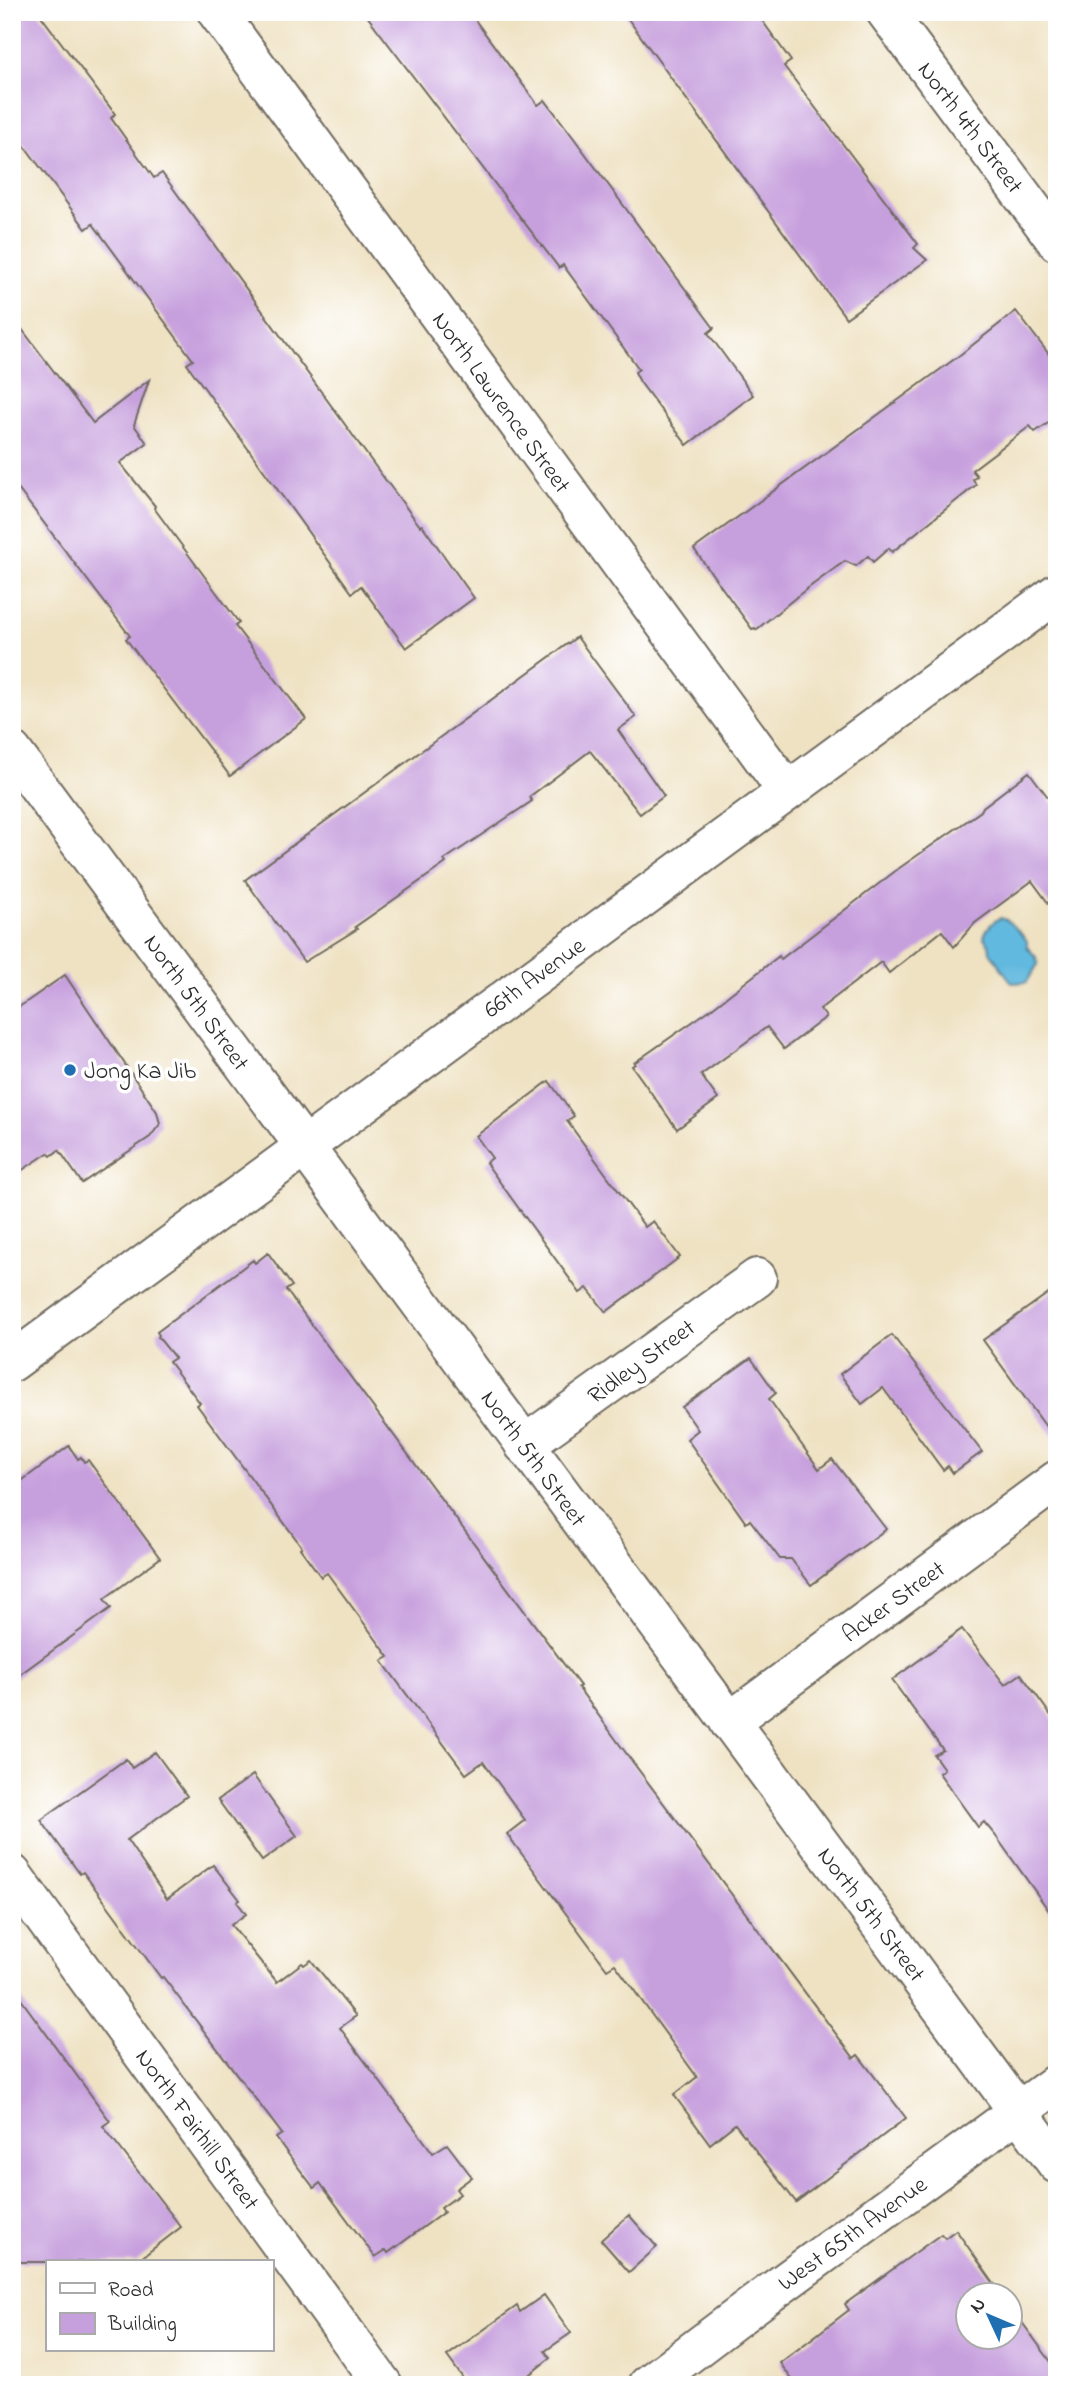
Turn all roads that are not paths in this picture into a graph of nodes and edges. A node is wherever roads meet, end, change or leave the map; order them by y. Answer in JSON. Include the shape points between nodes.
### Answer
{"nodes":[{"id":1,"x":217,"y":12,"type":"edge"},
{"id":2,"x":886,"y":12,"type":"edge"},
{"id":3,"x":1057,"y":242,"type":"edge"},
{"id":4,"x":1057,"y":593,"type":"edge"},
{"id":5,"x":12,"y":751,"type":"edge"},
{"id":6,"x":787,"y":791,"type":"junction"},
{"id":7,"x":304,"y":1147,"type":"junction"},
{"id":8,"x":757,"y":1278,"type":"dead end"},
{"id":9,"x":12,"y":1362,"type":"edge"},
{"id":10,"x":524,"y":1445,"type":"junction"},
{"id":11,"x":1057,"y":1480,"type":"edge"},
{"id":12,"x":729,"y":1721,"type":"junction"},
{"id":13,"x":12,"y":1874,"type":"edge"},
{"id":14,"x":1057,"y":2083,"type":"edge"},
{"id":15,"x":1018,"y":2111,"type":"junction"},
{"id":16,"x":1057,"y":2164,"type":"edge"},
{"id":17,"x":383,"y":2385,"type":"edge"},
{"id":18,"x":648,"y":2385,"type":"edge"}],
"edges":[{"from":1,"to":6,"type":"street","name":"North Lawrence Street"},
{"from":2,"to":3,"type":"street","name":"North 4th Street"},
{"from":4,"to":6,"type":"street","name":"66th Avenue"},
{"from":5,"to":7,"type":"street","name":"North 5th Street"},
{"from":6,"to":7,"type":"street","name":"66th Avenue"},
{"from":7,"to":9,"type":"street","name":"66th Avenue"},
{"from":7,"to":10,"type":"street","name":"North 5th Street"},
{"from":8,"to":10,"type":"street","name":"Ridley Street"},
{"from":10,"to":12,"type":"street","name":"North 5th Street"},
{"from":11,"to":12,"type":"street","name":"Acker Street"},
{"from":12,"to":15,"type":"street","name":"North 5th Street"},
{"from":13,"to":17,"type":"street","name":"North Fairhill Street"},
{"from":14,"to":15,"type":"street","name":"West 65th Avenue"},
{"from":15,"to":16,"type":"street","name":"North 5th Street"},
{"from":15,"to":18,"type":"street","name":"West 65th Avenue"}]}
